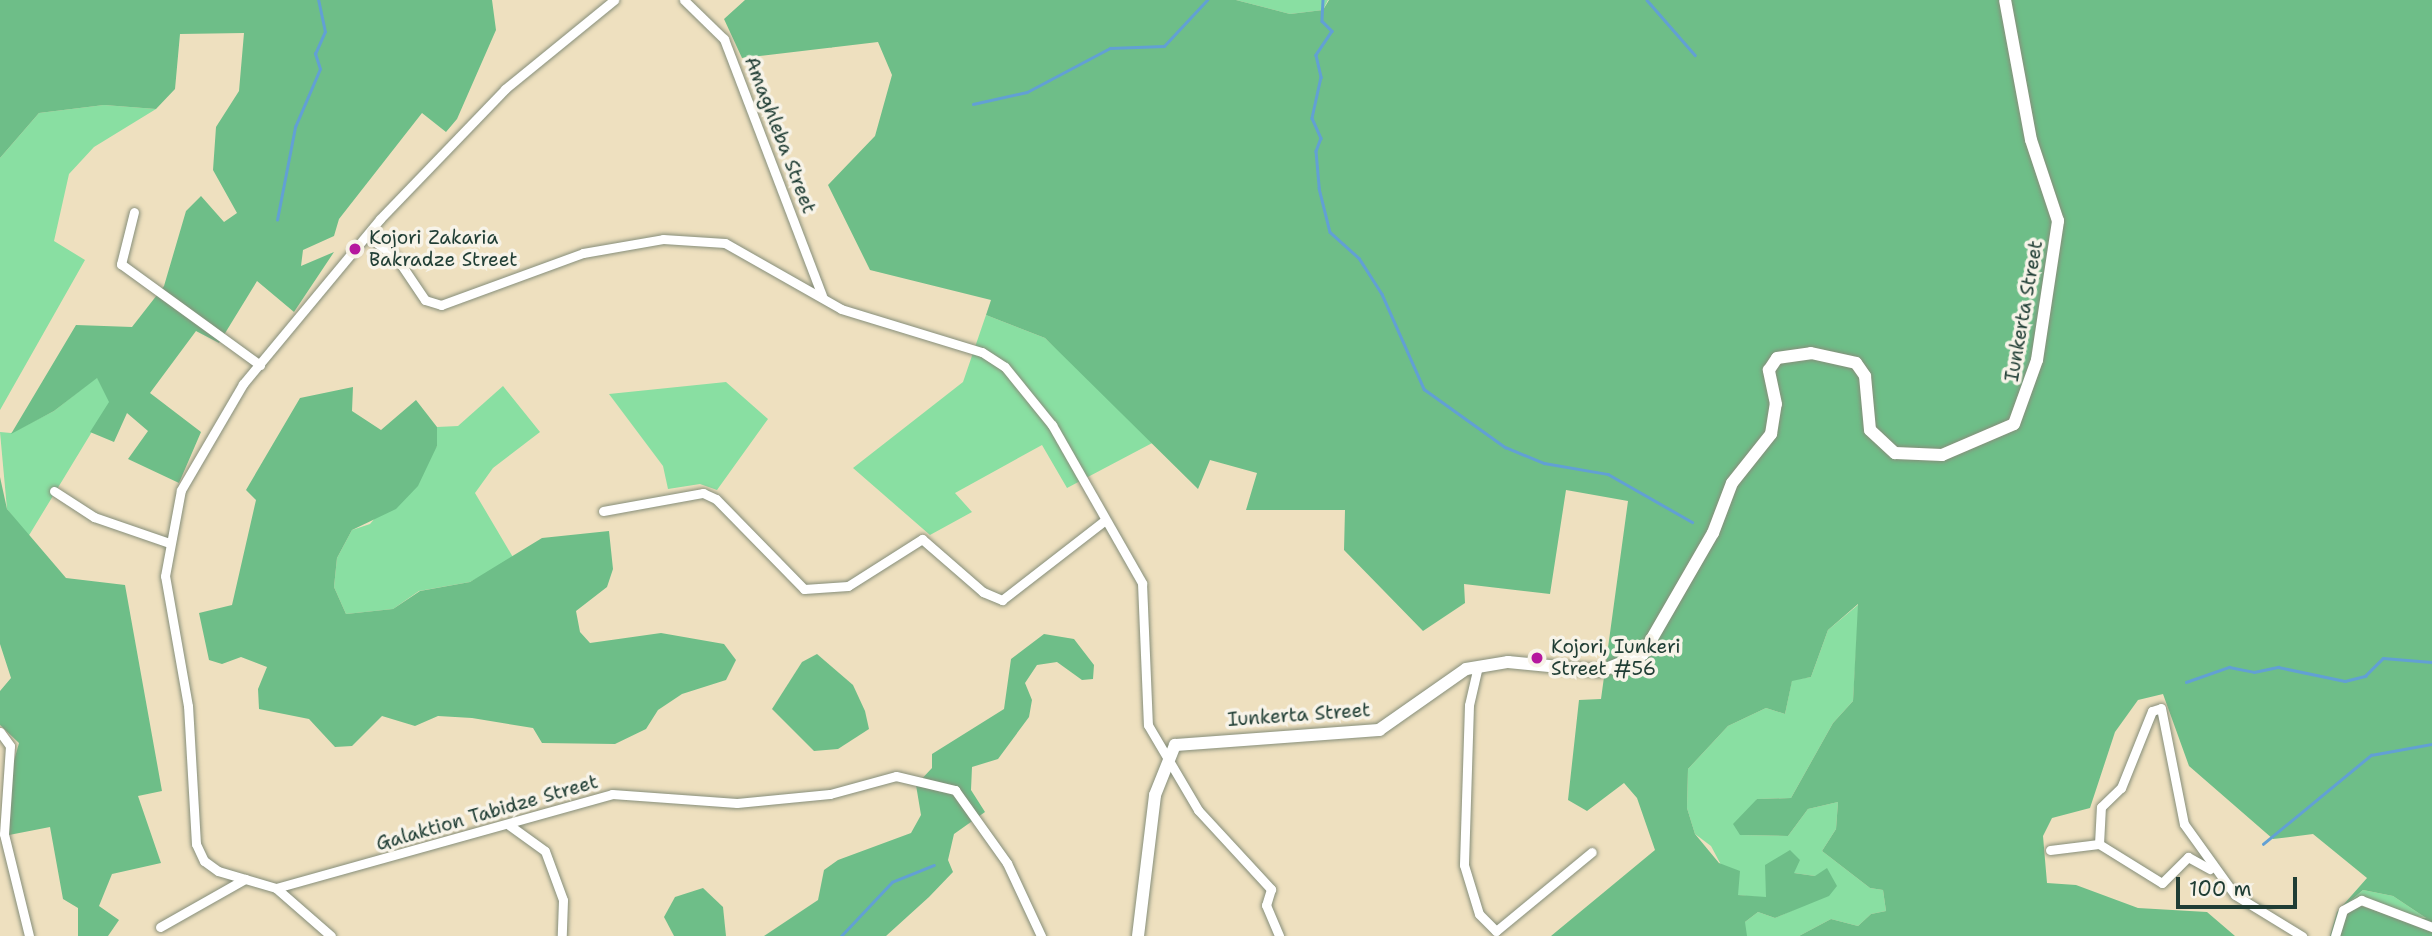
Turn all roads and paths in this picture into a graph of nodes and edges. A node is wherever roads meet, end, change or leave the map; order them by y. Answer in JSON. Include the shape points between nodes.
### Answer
{"nodes":[{"id":1,"x":614,"y":0,"type":"edge"},
{"id":2,"x":684,"y":0,"type":"edge"},
{"id":3,"x":2005,"y":0,"type":"edge"},
{"id":4,"x":134,"y":212,"type":"dead end"},
{"id":5,"x":370,"y":238,"type":"junction"},
{"id":6,"x":822,"y":296,"type":"junction"},
{"id":7,"x":260,"y":365,"type":"junction"},
{"id":8,"x":54,"y":491,"type":"dead end"},
{"id":9,"x":603,"y":511,"type":"dead end"},
{"id":10,"x":1105,"y":520,"type":"junction"},
{"id":11,"x":169,"y":543,"type":"junction"},
{"id":12,"x":1478,"y":666,"type":"junction"},
{"id":13,"x":0,"y":732,"type":"edge"},
{"id":14,"x":1168,"y":751,"type":"junction"},
{"id":15,"x":2,"y":790,"type":"edge"},
{"id":16,"x":509,"y":825,"type":"junction"},
{"id":17,"x":2099,"y":844,"type":"junction"},
{"id":18,"x":2050,"y":850,"type":"dead end"},
{"id":19,"x":1592,"y":852,"type":"dead end"},
{"id":20,"x":2214,"y":871,"type":"junction"},
{"id":21,"x":245,"y":879,"type":"junction"},
{"id":22,"x":276,"y":888,"type":"junction"},
{"id":23,"x":160,"y":927,"type":"dead end"},
{"id":24,"x":2432,"y":927,"type":"edge"},
{"id":25,"x":29,"y":936,"type":"edge"},
{"id":26,"x":331,"y":936,"type":"edge"},
{"id":27,"x":562,"y":936,"type":"edge"},
{"id":28,"x":1041,"y":936,"type":"edge"},
{"id":29,"x":1138,"y":936,"type":"edge"},
{"id":30,"x":1279,"y":936,"type":"edge"},
{"id":31,"x":2302,"y":936,"type":"edge"},
{"id":32,"x":2335,"y":936,"type":"edge"}],
"edges":[{"from":1,"to":5,"type":"street","via":[[486,106],[386,211]]},
{"from":2,"to":6,"type":"street","name":"Amaghleba Street","via":[[724,39]]},
{"from":3,"to":12,"type":"main road","name":"Iunkerta Street","via":[[2031,140],[2058,221],[2037,360],[2021,416],[2003,432],[1956,451],[1895,453],[1870,430],[1865,376],[1856,363],[1811,354],[1777,359],[1769,370],[1776,404],[1771,435],[1732,484],[1713,533],[1685,573],[1650,648],[1624,667],[1601,671],[1508,662]]},
{"from":4,"to":7,"type":"street","via":[[121,264]]},
{"from":5,"to":6,"type":"street","via":[[396,257],[425,300],[441,305],[562,257],[696,237],[764,260]]},
{"from":5,"to":7,"type":"street"},
{"from":6,"to":10,"type":"street","via":[[858,317],[939,337],[1005,367],[1052,425]]},
{"from":7,"to":11,"type":"street","via":[[203,447],[181,490]]},
{"from":8,"to":11,"type":"street","via":[[94,517]]},
{"from":9,"to":10,"type":"street","via":[[703,493],[716,499],[804,589],[848,586],[922,540],[984,592],[1002,600]]},
{"from":10,"to":14,"type":"street","via":[[1145,591],[1144,707]]},
{"from":11,"to":21,"type":"street","via":[[166,588],[188,706],[196,844],[204,861]]},
{"from":12,"to":14,"type":"main road","name":"Iunkerta Street","via":[[1444,680],[1379,730],[1205,741]]},
{"from":12,"to":19,"type":"street","via":[[1469,705],[1464,865],[1479,914],[1496,931]]},
{"from":13,"to":15,"type":"street","via":[[10,747]]},
{"from":14,"to":29,"type":"main road","via":[[1155,795]]},
{"from":14,"to":30,"type":"street","via":[[1198,810],[1271,889],[1266,905]]},
{"from":15,"to":25,"type":"street","via":[[6,845]]},
{"from":16,"to":22,"type":"street","name":"Galaktion Tabidze Street"},
{"from":16,"to":27,"type":"street","via":[[545,851],[563,900]]},
{"from":16,"to":28,"type":"street","name":"Galaktion Tabidze Street","via":[[620,793],[737,803],[830,794],[896,776],[925,779],[955,790],[967,805],[1007,863]]},
{"from":17,"to":18,"type":"street"},
{"from":17,"to":20,"type":"street","via":[[2162,883],[2188,856]]},
{"from":17,"to":20,"type":"street","via":[[2101,807],[2121,788],[2152,711],[2161,708],[2176,764],[2177,810]]},
{"from":20,"to":31,"type":"street","via":[[2250,908]]},
{"from":21,"to":22,"type":"street"},
{"from":21,"to":23,"type":"street"},
{"from":22,"to":26,"type":"street"},
{"from":24,"to":32,"type":"street","via":[[2361,900],[2343,910]]}]}
